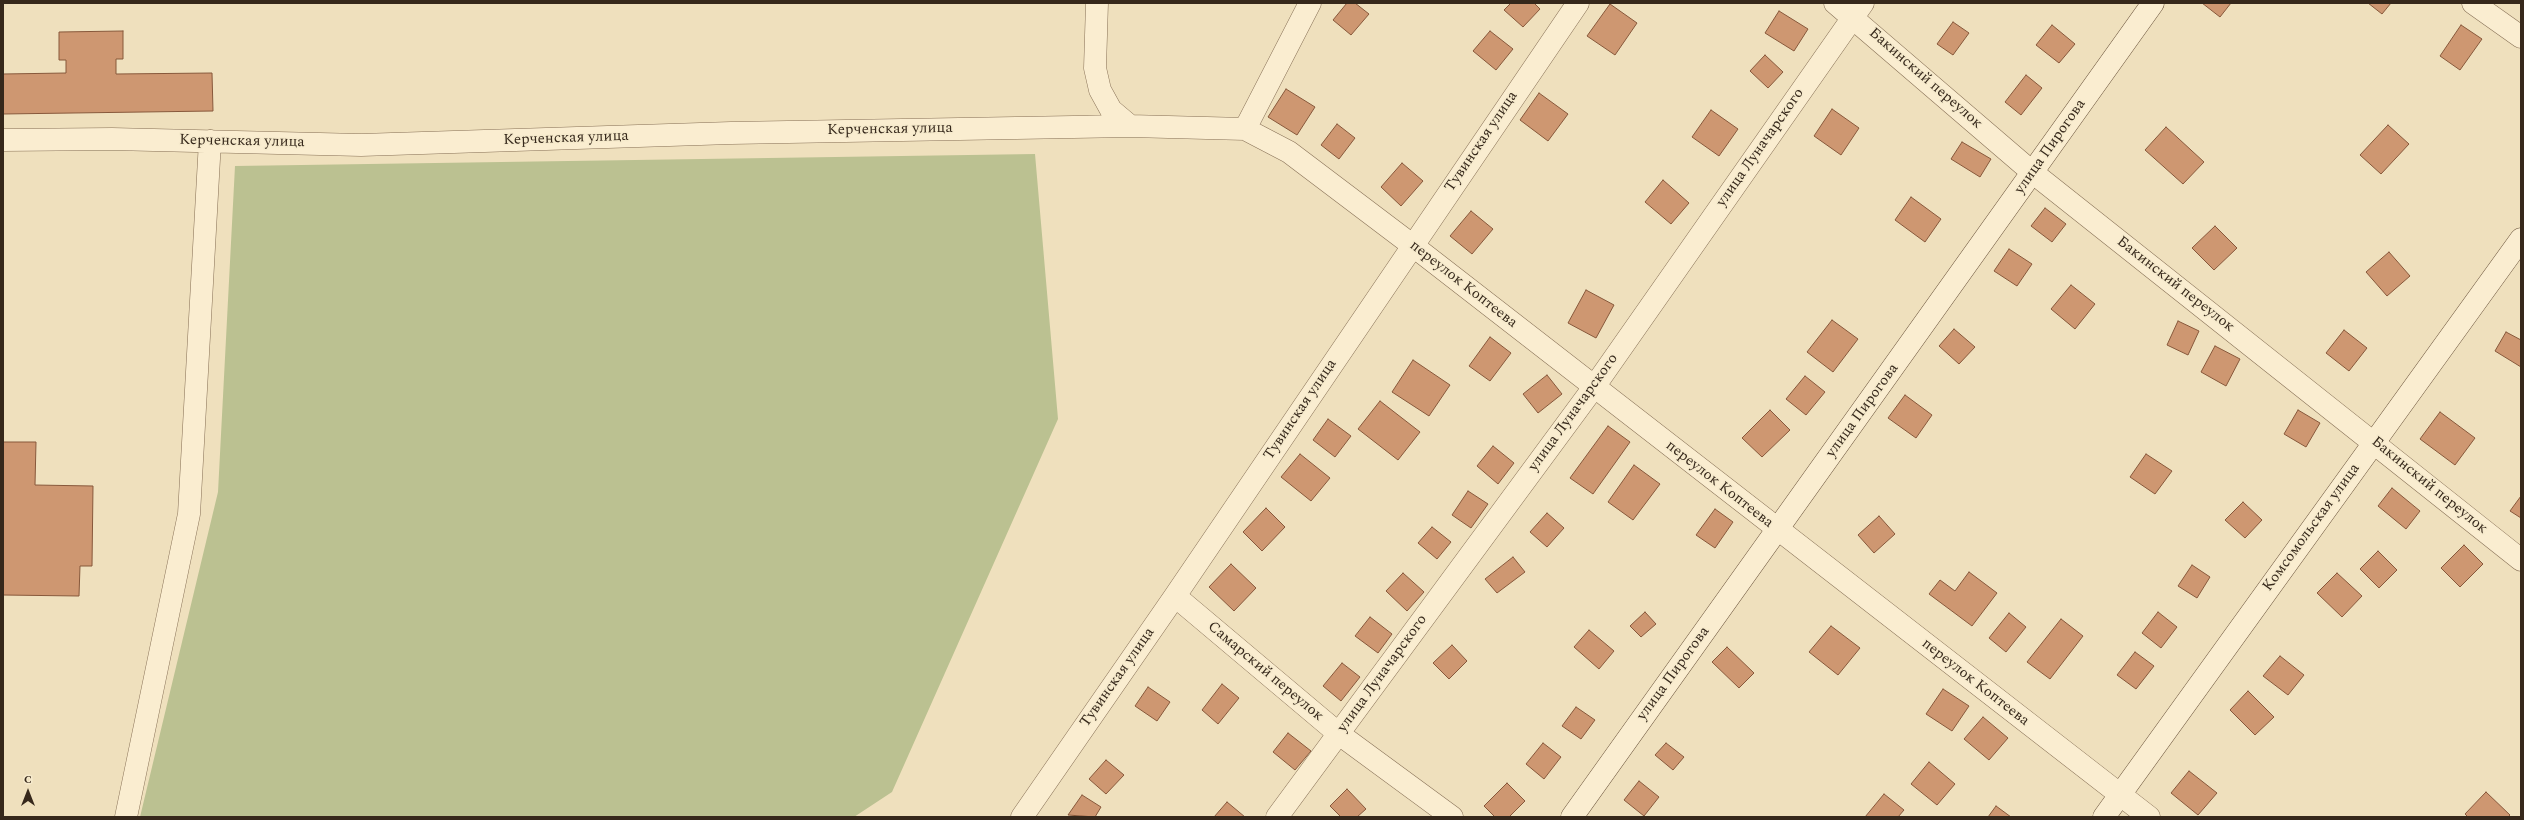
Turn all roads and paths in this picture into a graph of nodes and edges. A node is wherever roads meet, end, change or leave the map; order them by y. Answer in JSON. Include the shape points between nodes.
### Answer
{"nodes":[{"id":1,"x":1097,"y":3,"type":"edge"},
{"id":2,"x":1310,"y":3,"type":"edge"},
{"id":3,"x":1578,"y":3,"type":"edge"},
{"id":4,"x":1835,"y":3,"type":"edge"},
{"id":5,"x":2152,"y":3,"type":"edge"},
{"id":6,"x":2473,"y":3,"type":"edge"},
{"id":7,"x":1858,"y":10,"type":"edge"},
{"id":8,"x":2521,"y":37,"type":"edge"},
{"id":9,"x":1130,"y":126,"type":"junction"},
{"id":10,"x":1245,"y":129,"type":"junction"},
{"id":11,"x":3,"y":140,"type":"edge"},
{"id":12,"x":210,"y":141,"type":"junction"},
{"id":13,"x":2032,"y":172,"type":"junction"},
{"id":14,"x":2521,"y":239,"type":"edge"},
{"id":15,"x":1412,"y":245,"type":"junction"},
{"id":16,"x":1594,"y":387,"type":"junction"},
{"id":17,"x":2374,"y":442,"type":"junction"},
{"id":18,"x":1777,"y":530,"type":"junction"},
{"id":19,"x":2521,"y":560,"type":"edge"},
{"id":20,"x":1175,"y":596,"type":"junction"},
{"id":21,"x":1339,"y":734,"type":"junction"},
{"id":22,"x":2120,"y":795,"type":"junction"},
{"id":23,"x":126,"y":817,"type":"edge"},
{"id":24,"x":1022,"y":817,"type":"edge"},
{"id":25,"x":1277,"y":817,"type":"edge"},
{"id":26,"x":1452,"y":817,"type":"edge"},
{"id":27,"x":1572,"y":817,"type":"edge"},
{"id":28,"x":2104,"y":817,"type":"edge"},
{"id":29,"x":2149,"y":817,"type":"edge"}],
"edges":[{"from":1,"to":9,"type":"street","via":[[1095,68],[1100,90],[1111,110]]},
{"from":2,"to":10,"type":"street"},
{"from":3,"to":15,"type":"street","name":"Тувинская улица"},
{"from":4,"to":7,"type":"street","name":"Бакинский переулок"},
{"from":5,"to":13,"type":"street","name":"улица Пирогова"},
{"from":6,"to":8,"type":"street"},
{"from":7,"to":13,"type":"street","name":"Бакинский переулок"},
{"from":7,"to":16,"type":"street","name":"улица Луначарского"},
{"from":9,"to":10,"type":"street","name":"Керченская улица"},
{"from":9,"to":12,"type":"street","name":"Керченская улица","via":[[731,133],[361,145]]},
{"from":10,"to":15,"type":"street","name":"переулок Коптеева","via":[[1289,152]]},
{"from":11,"to":12,"type":"street","name":"Керченская улица"},
{"from":12,"to":23,"type":"street","via":[[189,514]]},
{"from":13,"to":17,"type":"street","name":"Бакинский переулок"},
{"from":13,"to":18,"type":"street","name":"улица Пирогова"},
{"from":14,"to":17,"type":"street","name":"Комсомольская улица"},
{"from":15,"to":16,"type":"street","name":"переулок Коптеева"},
{"from":15,"to":20,"type":"street","name":"Тувинская улица"},
{"from":16,"to":18,"type":"street","name":"переулок Коптеева"},
{"from":16,"to":21,"type":"street","name":"улица Луначарского"},
{"from":17,"to":19,"type":"street","name":"Бакинский переулок"},
{"from":17,"to":22,"type":"street","name":"Комсомольская улица"},
{"from":18,"to":22,"type":"street","name":"переулок Коптеева"},
{"from":18,"to":27,"type":"street","name":"улица Пирогова"},
{"from":20,"to":21,"type":"street","name":"Самарский переулок"},
{"from":20,"to":24,"type":"street","name":"Тувинская улица"},
{"from":21,"to":25,"type":"street","name":"улица Луначарского"},
{"from":21,"to":26,"type":"street","name":"Самарский переулок"},
{"from":22,"to":28,"type":"street","name":"Комсомольская улица"},
{"from":22,"to":29,"type":"street","name":"переулок Коптеева"}]}
